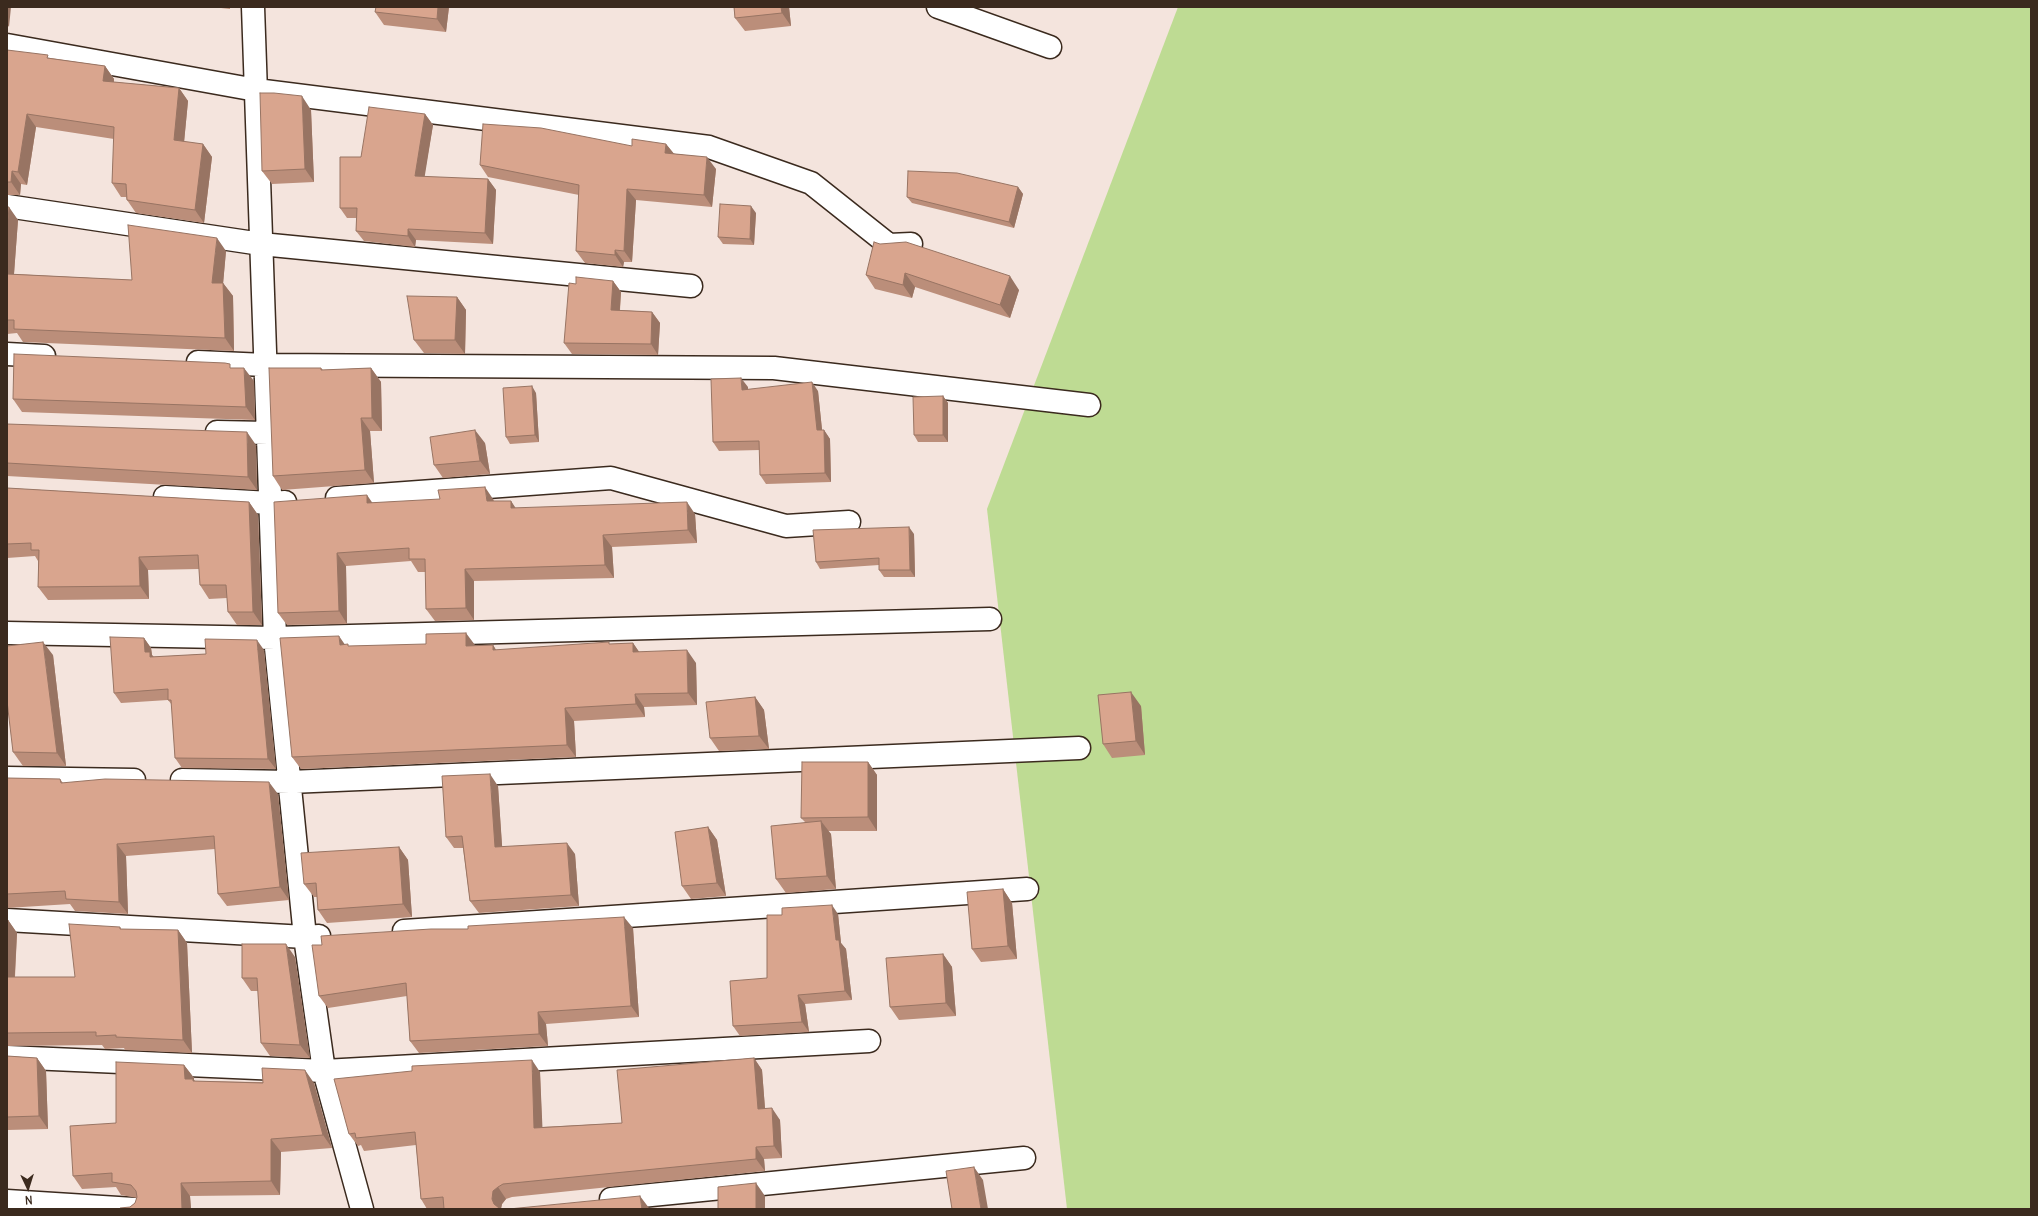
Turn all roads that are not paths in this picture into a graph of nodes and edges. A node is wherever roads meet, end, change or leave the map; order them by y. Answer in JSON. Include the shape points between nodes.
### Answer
{"nodes":[{"id":1,"x":253,"y":7,"type":"edge"},
{"id":2,"x":938,"y":7,"type":"edge"},
{"id":3,"x":7,"y":45,"type":"edge"},
{"id":4,"x":1050,"y":47,"type":"dead end"},
{"id":5,"x":256,"y":90,"type":"junction"},
{"id":6,"x":7,"y":206,"type":"edge"},
{"id":7,"x":261,"y":244,"type":"junction"},
{"id":8,"x":911,"y":244,"type":"edge"},
{"id":9,"x":691,"y":286,"type":"dead end"},
{"id":10,"x":7,"y":354,"type":"edge"},
{"id":11,"x":62,"y":357,"type":"edge"},
{"id":12,"x":179,"y":362,"type":"edge"},
{"id":13,"x":265,"y":365,"type":"junction"},
{"id":14,"x":1089,"y":406,"type":"dead end"},
{"id":15,"x":200,"y":431,"type":"edge"},
{"id":16,"x":268,"y":433,"type":"junction"},
{"id":17,"x":143,"y":496,"type":"edge"},
{"id":18,"x":270,"y":503,"type":"junction"},
{"id":19,"x":848,"y":522,"type":"dead end"},
{"id":20,"x":990,"y":619,"type":"dead end"},
{"id":21,"x":7,"y":634,"type":"edge"},
{"id":22,"x":275,"y":638,"type":"junction"},
{"id":23,"x":1079,"y":748,"type":"dead end"},
{"id":24,"x":7,"y":778,"type":"edge"},
{"id":25,"x":290,"y":782,"type":"junction"},
{"id":26,"x":1027,"y":889,"type":"dead end"},
{"id":27,"x":7,"y":920,"type":"edge"},
{"id":28,"x":385,"y":932,"type":"edge"},
{"id":29,"x":337,"y":935,"type":"edge"},
{"id":30,"x":305,"y":937,"type":"junction"},
{"id":31,"x":869,"y":1041,"type":"dead end"},
{"id":32,"x":7,"y":1057,"type":"edge"},
{"id":33,"x":324,"y":1071,"type":"junction"},
{"id":34,"x":1024,"y":1158,"type":"dead end"},
{"id":35,"x":7,"y":1201,"type":"edge"},
{"id":36,"x":592,"y":1201,"type":"edge"},
{"id":37,"x":134,"y":1209,"type":"edge"},
{"id":38,"x":362,"y":1209,"type":"edge"}],
"edges":[{"from":1,"to":5,"type":"street"},
{"from":2,"to":4,"type":"street"},
{"from":3,"to":5,"type":"street"},
{"from":5,"to":7,"type":"street"},
{"from":5,"to":8,"type":"street","via":[[709,147],[811,183],[889,245]]},
{"from":6,"to":7,"type":"street"},
{"from":7,"to":9,"type":"street"},
{"from":7,"to":13,"type":"street"},
{"from":10,"to":11,"type":"street"},
{"from":12,"to":13,"type":"street"},
{"from":13,"to":14,"type":"street","via":[[774,368]]},
{"from":13,"to":16,"type":"street"},
{"from":15,"to":16,"type":"street"},
{"from":16,"to":18,"type":"street"},
{"from":17,"to":18,"type":"street"},
{"from":18,"to":19,"type":"street","via":[[611,478],[786,526]]},
{"from":18,"to":22,"type":"street"},
{"from":20,"to":22,"type":"street"},
{"from":21,"to":22,"type":"street"},
{"from":22,"to":25,"type":"street"},
{"from":23,"to":25,"type":"street"},
{"from":24,"to":25,"type":"street"},
{"from":25,"to":30,"type":"street"},
{"from":26,"to":28,"type":"street"},
{"from":27,"to":30,"type":"street"},
{"from":29,"to":30,"type":"street"},
{"from":30,"to":33,"type":"street"},
{"from":31,"to":33,"type":"street"},
{"from":32,"to":33,"type":"street"},
{"from":33,"to":38,"type":"street"},
{"from":34,"to":36,"type":"street"},
{"from":35,"to":37,"type":"street"}]}
